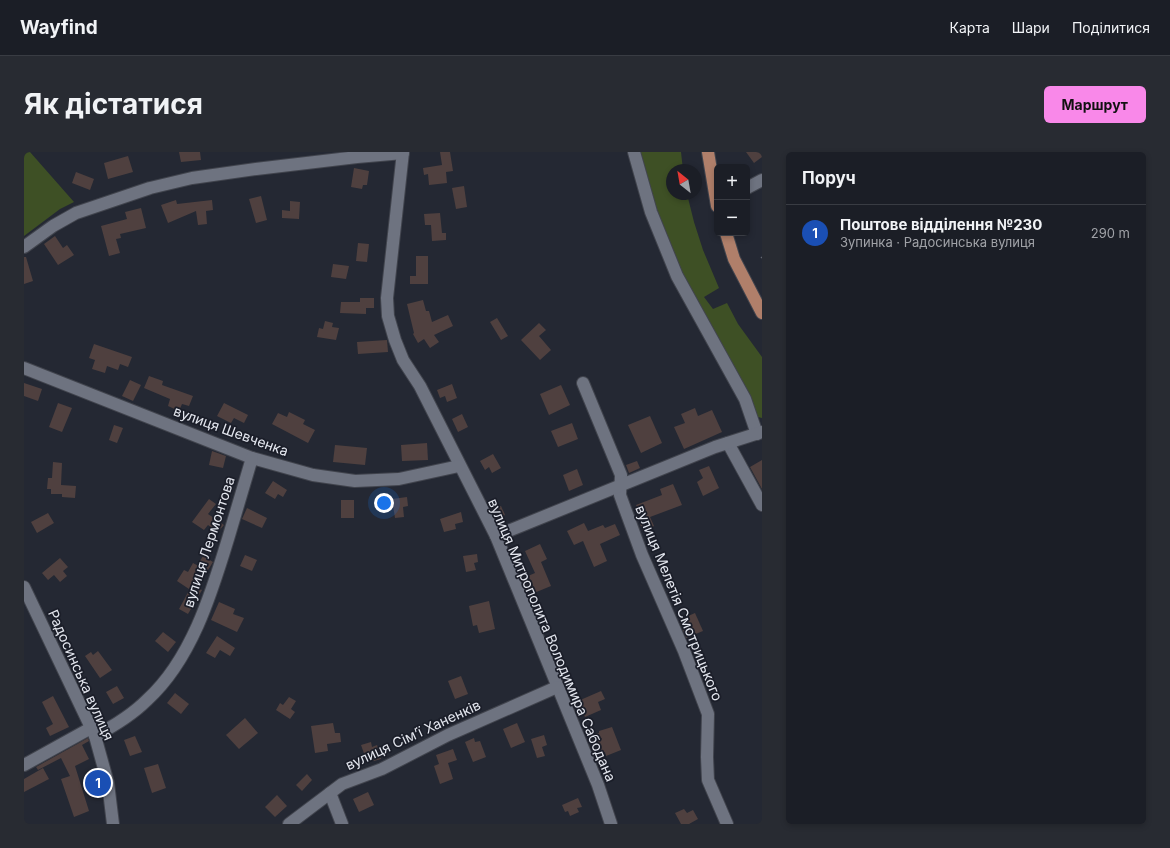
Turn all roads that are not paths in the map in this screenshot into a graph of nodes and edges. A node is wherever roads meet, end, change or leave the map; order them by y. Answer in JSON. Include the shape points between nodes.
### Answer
{"nodes":[{"id":1,"x":403,"y":152,"type":"edge"},
{"id":2,"x":634,"y":152,"type":"edge"},
{"id":3,"x":708,"y":152,"type":"edge"},
{"id":4,"x":761,"y":183,"type":"edge"},
{"id":5,"x":750,"y":187,"type":"edge"},
{"id":6,"x":716,"y":200,"type":"edge"},
{"id":7,"x":727,"y":236,"type":"edge"},
{"id":8,"x":24,"y":247,"type":"edge"},
{"id":9,"x":762,"y":313,"type":"edge"},
{"id":10,"x":24,"y":368,"type":"edge"},
{"id":11,"x":583,"y":383,"type":"dead end"},
{"id":12,"x":760,"y":433,"type":"edge"},
{"id":13,"x":728,"y":443,"type":"junction"},
{"id":14,"x":252,"y":458,"type":"junction"},
{"id":15,"x":459,"y":466,"type":"junction"},
{"id":16,"x":620,"y":485,"type":"junction"},
{"id":17,"x":762,"y":505,"type":"edge"},
{"id":18,"x":496,"y":536,"type":"junction"},
{"id":19,"x":24,"y":587,"type":"edge"},
{"id":20,"x":557,"y":687,"type":"junction"},
{"id":21,"x":93,"y":732,"type":"junction"},
{"id":22,"x":24,"y":765,"type":"edge"},
{"id":23,"x":330,"y":793,"type":"junction"},
{"id":24,"x":113,"y":824,"type":"edge"},
{"id":25,"x":289,"y":824,"type":"edge"},
{"id":26,"x":342,"y":824,"type":"edge"},
{"id":27,"x":611,"y":824,"type":"edge"},
{"id":28,"x":727,"y":824,"type":"edge"}],
"edges":[{"from":1,"to":8,"type":"street","via":[[192,178],[150,188],[76,213]]},
{"from":1,"to":15,"type":"street","name":"вулиця Митрополита Володимира Сабодана","via":[[386,298],[388,316],[403,360],[420,386]]},
{"from":2,"to":12,"type":"street","via":[[651,212],[676,276],[742,393]]},
{"from":3,"to":6,"type":"main road"},
{"from":4,"to":5,"type":"street"},
{"from":7,"to":9,"type":"main road","via":[[734,259]]},
{"from":10,"to":14,"type":"street","name":"вулиця Шевченка"},
{"from":11,"to":16,"type":"street","name":"вулиця Мелетія Смотрицького","via":[[621,475]]},
{"from":12,"to":13,"type":"street"},
{"from":13,"to":16,"type":"street"},
{"from":13,"to":17,"type":"street"},
{"from":14,"to":15,"type":"street","name":"вулиця Шевченка","via":[[313,475],[356,481],[399,479]]},
{"from":14,"to":21,"type":"street","name":"вулиця Лермонтова","via":[[213,588],[190,642],[169,676],[147,701],[112,727]]},
{"from":15,"to":18,"type":"street","name":"вулиця Митрополита Володимира Сабодана"},
{"from":16,"to":18,"type":"street"},
{"from":16,"to":28,"type":"street","name":"вулиця Мелетія Смотрицького","via":[[620,495],[642,555],[708,714],[708,780]]},
{"from":18,"to":20,"type":"street","name":"вулиця Митрополита Володимира Сабодана"},
{"from":19,"to":21,"type":"street","name":"Радосинська вулиця"},
{"from":20,"to":23,"type":"street","name":"вулиця Сімʼї Ханенків","via":[[448,735],[382,769],[342,784]]},
{"from":20,"to":27,"type":"street","name":"вулиця Митрополита Володимира Сабодана","via":[[598,785]]},
{"from":21,"to":22,"type":"street","name":"вулиця Лермонтова"},
{"from":21,"to":24,"type":"street","name":"Радосинська вулиця","via":[[108,783]]},
{"from":23,"to":25,"type":"street","name":"вулиця Сімʼї Ханенків"},
{"from":23,"to":26,"type":"street"}]}
